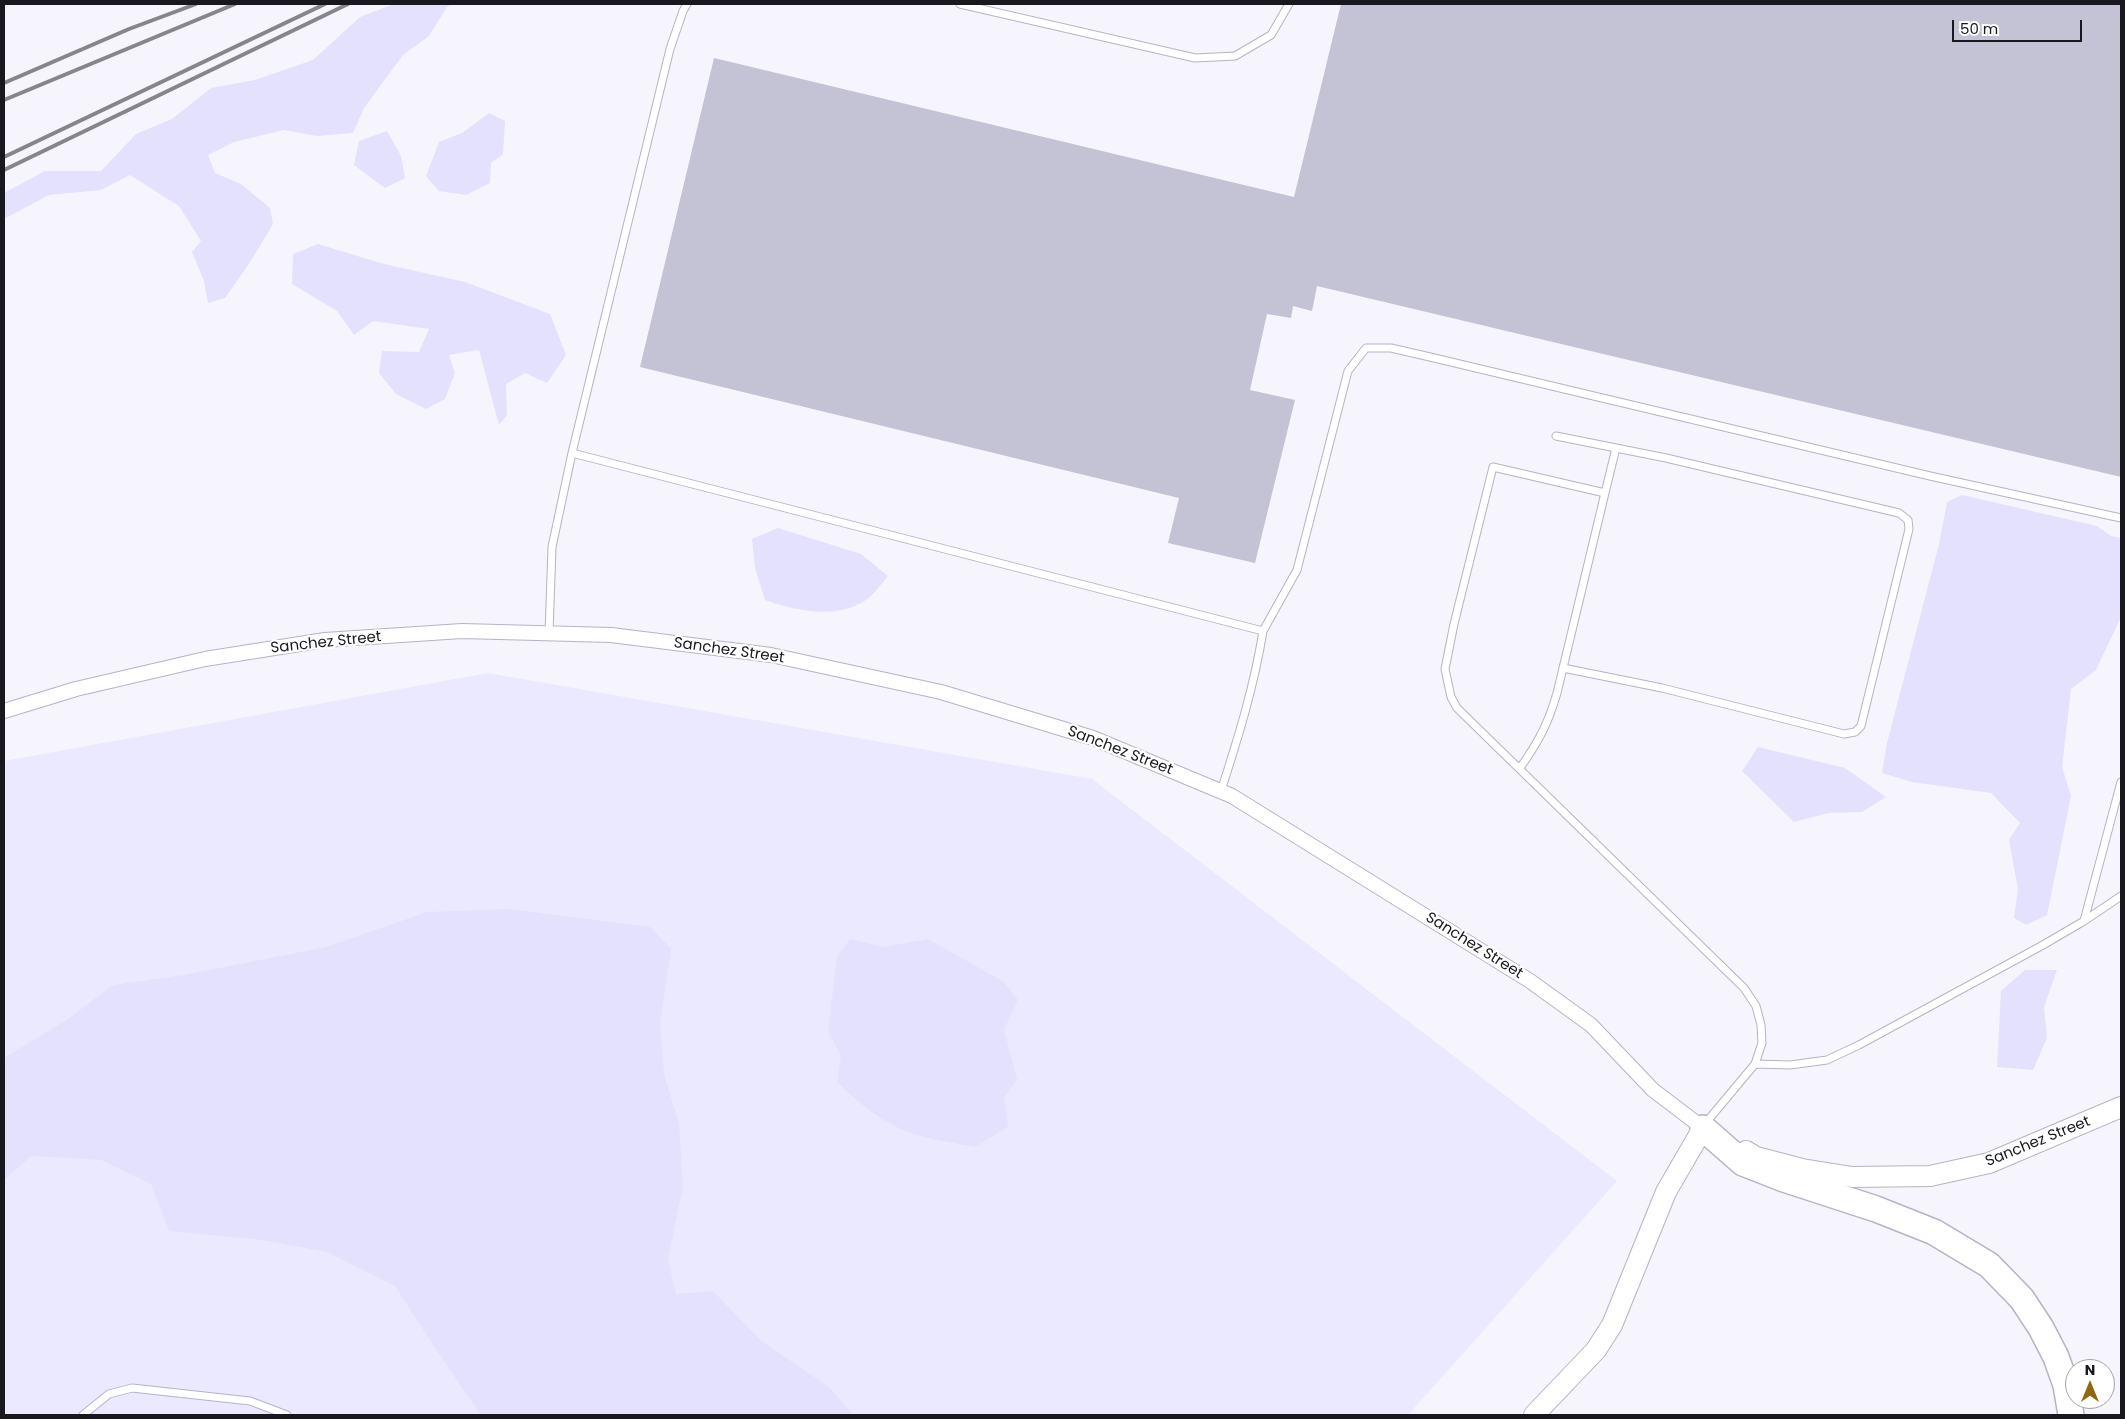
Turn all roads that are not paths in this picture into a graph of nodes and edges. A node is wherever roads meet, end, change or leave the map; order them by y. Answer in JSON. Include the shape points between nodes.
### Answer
{"nodes":[{"id":1,"x":687,"y":4,"type":"edge"},
{"id":2,"x":960,"y":4,"type":"edge"},
{"id":3,"x":1289,"y":4,"type":"edge"},
{"id":4,"x":1556,"y":436,"type":"dead end"},
{"id":5,"x":1616,"y":448,"type":"junction"},
{"id":6,"x":572,"y":453,"type":"junction"},
{"id":7,"x":1605,"y":493,"type":"junction"},
{"id":8,"x":2121,"y":518,"type":"edge"},
{"id":9,"x":1263,"y":632,"type":"junction"},
{"id":10,"x":549,"y":634,"type":"junction"},
{"id":11,"x":1563,"y":668,"type":"junction"},
{"id":12,"x":4,"y":711,"type":"edge"},
{"id":13,"x":1520,"y":768,"type":"junction"},
{"id":14,"x":2121,"y":782,"type":"edge"},
{"id":15,"x":1221,"y":791,"type":"junction"},
{"id":16,"x":2121,"y":896,"type":"edge"},
{"id":17,"x":2084,"y":921,"type":"junction"},
{"id":18,"x":1755,"y":1064,"type":"junction"},
{"id":19,"x":2121,"y":1107,"type":"edge"},
{"id":20,"x":1702,"y":1128,"type":"junction"},
{"id":21,"x":83,"y":1415,"type":"edge"},
{"id":22,"x":287,"y":1415,"type":"edge"},
{"id":23,"x":1534,"y":1415,"type":"edge"},
{"id":24,"x":2071,"y":1415,"type":"edge"}],
"edges":[{"from":1,"to":6,"type":"lane","via":[[670,48]]},
{"from":2,"to":3,"type":"lane","via":[[1194,58],[1235,56],[1271,35]]},
{"from":4,"to":5,"type":"lane"},
{"from":5,"to":7,"type":"lane"},
{"from":5,"to":11,"type":"lane","via":[[1899,513],[1908,520],[1909,529],[1861,726],[1855,732],[1844,734],[1671,690]]},
{"from":6,"to":9,"type":"lane"},
{"from":6,"to":10,"type":"lane","via":[[552,547]]},
{"from":7,"to":11,"type":"lane"},
{"from":7,"to":13,"type":"lane","via":[[1493,467],[1446,669],[1451,696],[1458,708]]},
{"from":8,"to":9,"type":"lane","via":[[1920,474],[1391,348],[1366,348],[1348,371],[1297,570]]},
{"from":9,"to":15,"type":"lane","via":[[1246,713]]},
{"from":10,"to":12,"type":"street","name":"Sanchez Street","via":[[462,632],[325,640],[205,659],[76,689]]},
{"from":10,"to":15,"type":"street","name":"Sanchez Street","via":[[611,635],[772,656],[940,692],[1093,738]]},
{"from":11,"to":13,"type":"lane","via":[[1548,722],[1539,742]]},
{"from":13,"to":18,"type":"lane","via":[[1744,988],[1756,1006],[1762,1025],[1762,1043]]},
{"from":14,"to":17,"type":"lane"},
{"from":15,"to":20,"type":"street","name":"Sanchez Street","via":[[1530,981],[1592,1025],[1653,1090]]},
{"from":16,"to":17,"type":"lane"},
{"from":17,"to":18,"type":"lane","via":[[1827,1060]]},
{"from":18,"to":20,"type":"lane"},
{"from":19,"to":20,"type":"street","name":"Sanchez Street","via":[[1989,1164],[1930,1176],[1852,1177],[1802,1169],[1756,1156]]},
{"from":20,"to":23,"type":"street","via":[[1666,1192],[1612,1326],[1596,1350]]},
{"from":20,"to":24,"type":"highway","via":[[1743,1164],[1934,1232],[1989,1265],[2022,1299],[2041,1328],[2066,1385]]},
{"from":21,"to":22,"type":"lane","via":[[109,1394],[132,1388],[250,1401]]}]}
